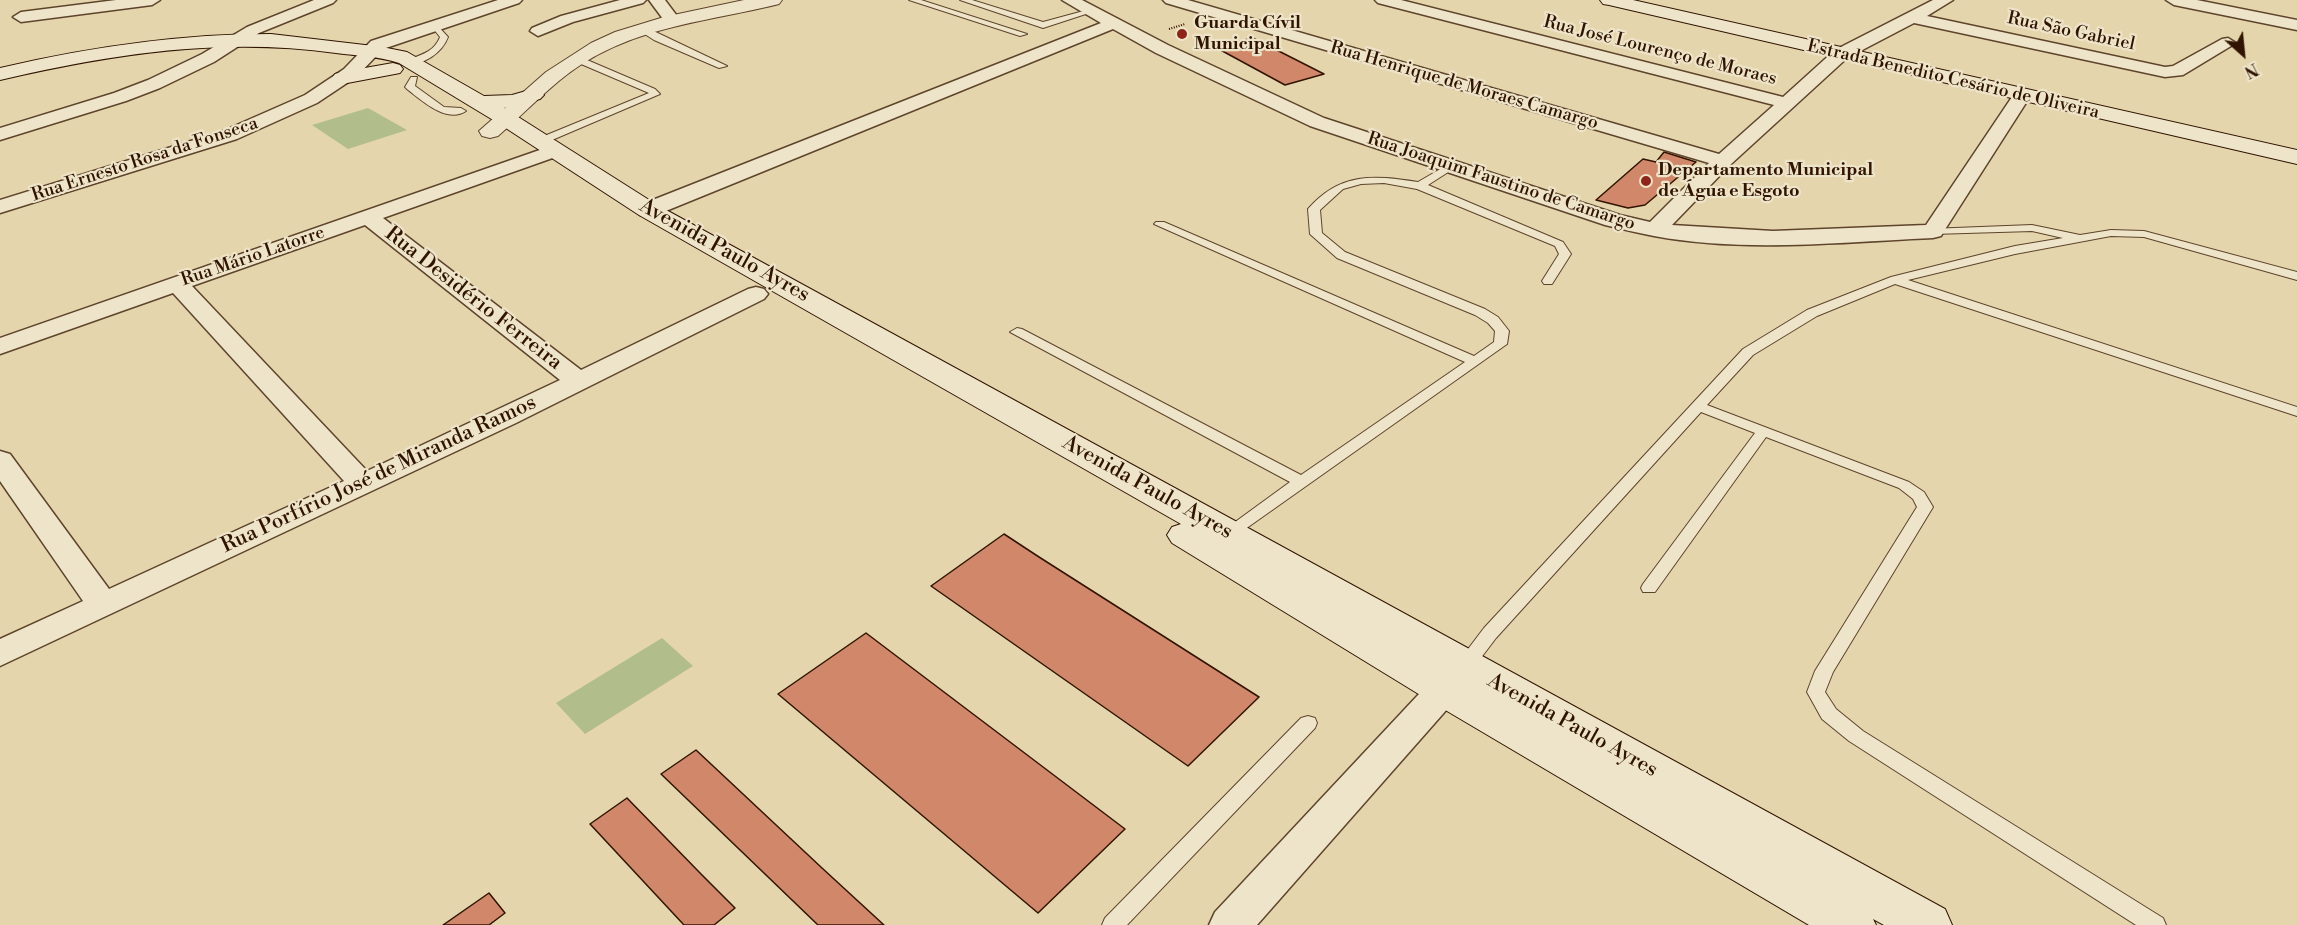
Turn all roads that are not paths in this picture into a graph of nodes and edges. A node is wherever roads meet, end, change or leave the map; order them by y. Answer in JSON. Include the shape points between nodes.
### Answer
{"nodes":[{"id":1,"x":60,"y":0,"type":"edge"},
{"id":2,"x":152,"y":0,"type":"edge"},
{"id":3,"x":328,"y":0,"type":"edge"},
{"id":4,"x":514,"y":0,"type":"edge"},
{"id":5,"x":638,"y":0,"type":"edge"},
{"id":6,"x":657,"y":0,"type":"edge"},
{"id":7,"x":773,"y":0,"type":"edge"},
{"id":8,"x":913,"y":0,"type":"edge"},
{"id":9,"x":964,"y":0,"type":"edge"},
{"id":10,"x":1070,"y":0,"type":"edge"},
{"id":11,"x":1171,"y":0,"type":"edge"},
{"id":12,"x":1383,"y":0,"type":"edge"},
{"id":13,"x":1945,"y":0,"type":"edge"},
{"id":14,"x":2174,"y":0,"type":"edge"},
{"id":15,"x":1625,"y":1,"type":"edge"},
{"id":16,"x":1091,"y":11,"type":"junction"},
{"id":17,"x":1910,"y":17,"type":"junction"},
{"id":18,"x":672,"y":20,"type":"junction"},
{"id":19,"x":1114,"y":23,"type":"junction"},
{"id":20,"x":2297,"y":25,"type":"edge"},
{"id":21,"x":434,"y":27,"type":"junction"},
{"id":22,"x":643,"y":29,"type":"junction"},
{"id":23,"x":538,"y":32,"type":"dead end"},
{"id":24,"x":1023,"y":34,"type":"dead end"},
{"id":25,"x":234,"y":41,"type":"junction"},
{"id":26,"x":2228,"y":43,"type":"dead end"},
{"id":27,"x":1840,"y":54,"type":"junction"},
{"id":28,"x":577,"y":59,"type":"junction"},
{"id":29,"x":386,"y":61,"type":"junction"},
{"id":30,"x":722,"y":66,"type":"dead end"},
{"id":31,"x":0,"y":74,"type":"edge"},
{"id":32,"x":346,"y":76,"type":"junction"},
{"id":33,"x":533,"y":95,"type":"junction"},
{"id":34,"x":2022,"y":95,"type":"junction"},
{"id":35,"x":1787,"y":103,"type":"junction"},
{"id":36,"x":471,"y":107,"type":"junction"},
{"id":37,"x":498,"y":124,"type":"junction"},
{"id":38,"x":0,"y":134,"type":"edge"},
{"id":39,"x":531,"y":155,"type":"junction"},
{"id":40,"x":2297,"y":157,"type":"edge"},
{"id":41,"x":1723,"y":161,"type":"junction"},
{"id":42,"x":1449,"y":167,"type":"junction"},
{"id":43,"x":1420,"y":186,"type":"junction"},
{"id":44,"x":0,"y":207,"type":"edge"},
{"id":45,"x":648,"y":210,"type":"junction"},
{"id":46,"x":368,"y":217,"type":"junction"},
{"id":47,"x":1160,"y":224,"type":"dead end"},
{"id":48,"x":1654,"y":230,"type":"junction"},
{"id":49,"x":1934,"y":231,"type":"junction"},
{"id":50,"x":2082,"y":239,"type":"junction"},
{"id":51,"x":2297,"y":276,"type":"edge"},
{"id":52,"x":1895,"y":280,"type":"junction"},
{"id":53,"x":1548,"y":281,"type":"dead end"},
{"id":54,"x":177,"y":284,"type":"junction"},
{"id":55,"x":756,"y":294,"type":"junction"},
{"id":56,"x":819,"y":304,"type":"junction"},
{"id":57,"x":1017,"y":332,"type":"dead end"},
{"id":58,"x":0,"y":346,"type":"edge"},
{"id":59,"x":1475,"y":361,"type":"junction"},
{"id":60,"x":578,"y":381,"type":"junction"},
{"id":61,"x":1698,"y":406,"type":"junction"},
{"id":62,"x":2297,"y":412,"type":"edge"},
{"id":63,"x":1763,"y":432,"type":"junction"},
{"id":64,"x":0,"y":460,"type":"edge"},
{"id":65,"x":1302,"y":482,"type":"junction"},
{"id":66,"x":362,"y":483,"type":"junction"},
{"id":67,"x":1219,"y":542,"type":"junction"},
{"id":68,"x":1649,"y":588,"type":"dead end"},
{"id":69,"x":103,"y":605,"type":"junction"},
{"id":70,"x":0,"y":653,"type":"edge"},
{"id":71,"x":1454,"y":678,"type":"junction"},
{"id":72,"x":1308,"y":723,"type":"dead end"},
{"id":73,"x":1113,"y":925,"type":"edge"},
{"id":74,"x":1230,"y":925,"type":"edge"},
{"id":75,"x":1852,"y":925,"type":"edge"},
{"id":76,"x":1928,"y":925,"type":"edge"},
{"id":77,"x":2155,"y":925,"type":"edge"}],
"edges":[{"from":1,"to":2,"type":"street","via":[[16,19]]},
{"from":3,"to":25,"type":"street","via":[[275,19]]},
{"from":4,"to":21,"type":"street","name":"Rua Ernesto Rosa da Fonseca"},
{"from":5,"to":23,"type":"street","via":[[567,19]]},
{"from":6,"to":18,"type":"street"},
{"from":7,"to":18,"type":"main road"},
{"from":8,"to":24,"type":"lane"},
{"from":9,"to":16,"type":"lane","via":[[1043,25]]},
{"from":10,"to":16,"type":"street","name":"Rua Joaquim Faustino de Camargo"},
{"from":11,"to":41,"type":"street","name":"Rua Henrique de Moraes Camargo"},
{"from":12,"to":35,"type":"street","name":"Rua José Lourenço de Moraes"},
{"from":13,"to":17,"type":"street"},
{"from":14,"to":20,"type":"street"},
{"from":15,"to":27,"type":"main road","name":"Estrada Benedito Cesário de Oliveira"},
{"from":16,"to":19,"type":"street","name":"Rua Joaquim Faustino de Camargo"},
{"from":17,"to":26,"type":"street","name":"Rua São Gabriel","via":[[2154,70],[2177,71]]},
{"from":17,"to":27,"type":"street"},
{"from":18,"to":22,"type":"main road"},
{"from":19,"to":42,"type":"street","name":"Rua Joaquim Faustino de Camargo","via":[[1287,109]]},
{"from":19,"to":45,"type":"street"},
{"from":21,"to":29,"type":"street","name":"Rua Ernesto Rosa da Fonseca"},
{"from":21,"to":29,"type":"street","name":"Rua Ernesto Rosa da Fonseca","via":[[387,40]]},
{"from":22,"to":28,"type":"main road"},
{"from":22,"to":30,"type":"lane"},
{"from":25,"to":29,"type":"main road","via":[[272,40]]},
{"from":25,"to":31,"type":"main road","via":[[121,52]]},
{"from":25,"to":38,"type":"street","via":[[154,84]]},
{"from":27,"to":34,"type":"main road","name":"Estrada Benedito Cesário de Oliveira"},
{"from":27,"to":35,"type":"street"},
{"from":28,"to":33,"type":"main road"},
{"from":28,"to":39,"type":"lane","via":[[655,94]]},
{"from":29,"to":32,"type":"main road"},
{"from":29,"to":32,"type":"street","name":"Rua Ernesto Rosa da Fonseca"},
{"from":29,"to":36,"type":"main road","name":"Avenida Paulo Ayres"},
{"from":32,"to":44,"type":"street","name":"Rua Ernesto Rosa da Fonseca","via":[[311,99],[230,135]]},
{"from":33,"to":36,"type":"main road"},
{"from":33,"to":37,"type":"main road"},
{"from":34,"to":40,"type":"main road","name":"Estrada Benedito Cesário de Oliveira"},
{"from":34,"to":49,"type":"street"},
{"from":35,"to":41,"type":"street"},
{"from":36,"to":37,"type":"main road","name":"Avenida Paulo Ayres"},
{"from":37,"to":39,"type":"main road","name":"Avenida Paulo Ayres"},
{"from":39,"to":45,"type":"main road","name":"Avenida Paulo Ayres"},
{"from":39,"to":46,"type":"street","name":"Rua Mário Latorre"},
{"from":39,"to":55,"type":"main road","name":"Avenida Paulo Ayres"},
{"from":41,"to":48,"type":"street"},
{"from":42,"to":43,"type":"lane"},
{"from":42,"to":48,"type":"street","name":"Rua Joaquim Faustino de Camargo","via":[[1572,208]]},
{"from":43,"to":53,"type":"lane","via":[[1559,244],[1565,254]]},
{"from":43,"to":59,"type":"lane","via":[[1384,180],[1339,187],[1314,209],[1316,234],[1341,255],[1493,320],[1502,331],[1500,344]]},
{"from":45,"to":56,"type":"main road","name":"Avenida Paulo Ayres"},
{"from":46,"to":54,"type":"street","name":"Rua Mário Latorre"},
{"from":46,"to":60,"type":"street","name":"Rua Desidério Ferreira"},
{"from":47,"to":59,"type":"lane"},
{"from":48,"to":49,"type":"street","name":"Rua Joaquim Faustino de Camargo","via":[[1773,238]]},
{"from":49,"to":50,"type":"lane","name":"Rua Joaquim Faustino de Camargo","via":[[2032,228]]},
{"from":50,"to":51,"type":"lane","via":[[2111,233],[2144,234]]},
{"from":50,"to":52,"type":"lane","via":[[2006,252]]},
{"from":52,"to":61,"type":"lane","via":[[1812,313],[1748,352]]},
{"from":52,"to":62,"type":"lane"},
{"from":54,"to":58,"type":"street","name":"Rua Mário Latorre"},
{"from":54,"to":66,"type":"street"},
{"from":55,"to":56,"type":"main road","via":[[787,292]]},
{"from":55,"to":60,"type":"street","name":"Rua Porfírio José de Miranda Ramos"},
{"from":55,"to":67,"type":"main road","name":"Avenida Paulo Ayres","via":[[996,426]]},
{"from":56,"to":67,"type":"main road","name":"Avenida Paulo Ayres"},
{"from":57,"to":65,"type":"lane"},
{"from":59,"to":65,"type":"lane"},
{"from":60,"to":66,"type":"street","name":"Rua Porfírio José de Miranda Ramos"},
{"from":61,"to":63,"type":"lane"},
{"from":61,"to":71,"type":"lane","via":[[1490,633]]},
{"from":63,"to":68,"type":"lane"},
{"from":63,"to":77,"type":"lane","via":[[1904,485],[1919,495],[1925,507],[1824,671],[1816,692],[1829,714],[1856,736]]},
{"from":64,"to":69,"type":"street"},
{"from":65,"to":67,"type":"lane"},
{"from":66,"to":69,"type":"street","name":"Rua Porfírio José de Miranda Ramos"},
{"from":67,"to":71,"type":"main road","name":"Avenida Paulo Ayres"},
{"from":69,"to":70,"type":"street","name":"Rua Porfírio José de Miranda Ramos"},
{"from":71,"to":74,"type":"street"},
{"from":71,"to":75,"type":"main road","name":"Avenida Paulo Ayres","via":[[1560,755]]},
{"from":71,"to":76,"type":"main road","name":"Avenida Paulo Ayres"},
{"from":72,"to":73,"type":"lane"}]}
